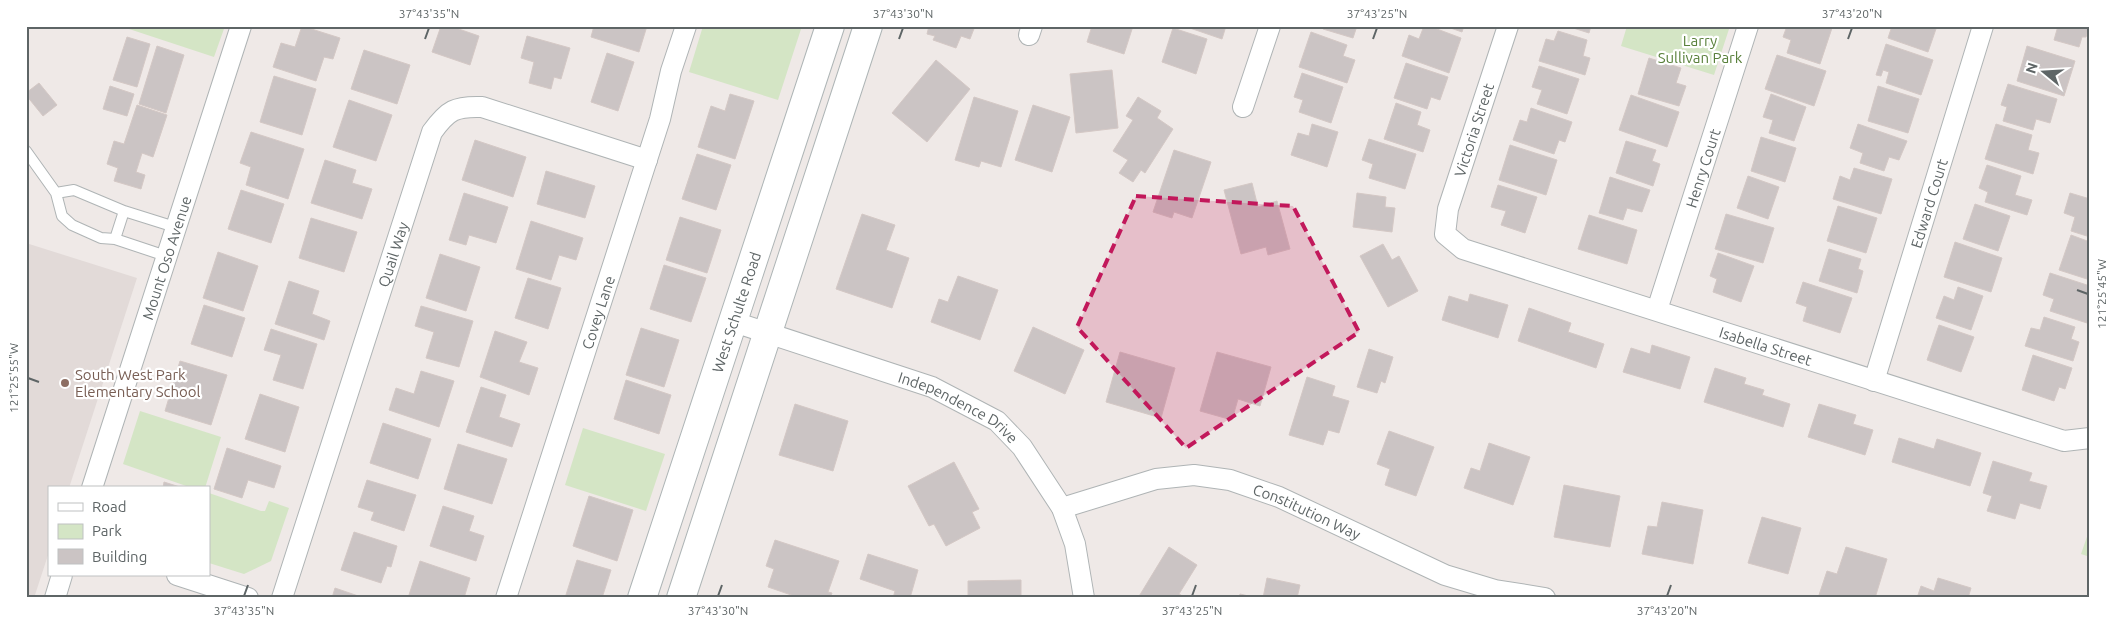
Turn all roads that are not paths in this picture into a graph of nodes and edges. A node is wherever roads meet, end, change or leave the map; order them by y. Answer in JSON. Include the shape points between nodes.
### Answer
{"nodes":[{"id":1,"x":241,"y":26,"type":"edge"},
{"id":2,"x":686,"y":26,"type":"edge"},
{"id":3,"x":830,"y":26,"type":"edge"},
{"id":4,"x":868,"y":26,"type":"edge"},
{"id":5,"x":1270,"y":26,"type":"edge"},
{"id":6,"x":1508,"y":26,"type":"edge"},
{"id":7,"x":1748,"y":26,"type":"edge"},
{"id":8,"x":1983,"y":26,"type":"edge"},
{"id":9,"x":1243,"y":107,"type":"dead end"},
{"id":10,"x":26,"y":151,"type":"edge"},
{"id":11,"x":647,"y":160,"type":"junction"},
{"id":12,"x":56,"y":193,"type":"junction"},
{"id":13,"x":124,"y":211,"type":"junction"},
{"id":14,"x":176,"y":228,"type":"junction"},
{"id":15,"x":1446,"y":234,"type":"joint"},
{"id":16,"x":115,"y":239,"type":"junction"},
{"id":17,"x":166,"y":256,"type":"junction"},
{"id":18,"x":1657,"y":310,"type":"junction"},
{"id":19,"x":734,"y":322,"type":"junction"},
{"id":20,"x":769,"y":333,"type":"junction"},
{"id":21,"x":1874,"y":381,"type":"junction"},
{"id":22,"x":2090,"y":438,"type":"edge"},
{"id":23,"x":93,"y":486,"type":"edge"},
{"id":24,"x":1062,"y":508,"type":"junction"},
{"id":25,"x":62,"y":576,"type":"edge"},
{"id":26,"x":180,"y":576,"type":"edge"},
{"id":27,"x":54,"y":598,"type":"edge"},
{"id":28,"x":248,"y":598,"type":"edge"},
{"id":29,"x":282,"y":598,"type":"edge"},
{"id":30,"x":506,"y":598,"type":"edge"},
{"id":31,"x":642,"y":598,"type":"edge"},
{"id":32,"x":681,"y":598,"type":"edge"},
{"id":33,"x":1084,"y":598,"type":"edge"},
{"id":34,"x":1545,"y":598,"type":"edge"}],
"edges":[{"from":1,"to":14,"type":"street","name":"Mount Oso Avenue"},
{"from":2,"to":11,"type":"street","name":"Covey Lane"},
{"from":3,"to":19,"type":"main road","name":"West Schulte Road"},
{"from":4,"to":20,"type":"main road"},
{"from":5,"to":9,"type":"street"},
{"from":6,"to":15,"type":"street","name":"Victoria Street","via":[[1448,209]]},
{"from":7,"to":18,"type":"street","name":"Henry Court"},
{"from":8,"to":21,"type":"street","name":"Edward Court"},
{"from":10,"to":12,"type":"lane"},
{"from":11,"to":29,"type":"street","name":"Quail Way","via":[[482,107],[461,107],[443,118],[432,132]]},
{"from":11,"to":30,"type":"street","name":"Covey Lane"},
{"from":12,"to":13,"type":"lane","via":[[74,190]]},
{"from":12,"to":16,"type":"lane","via":[[62,216],[72,225],[100,238]]},
{"from":13,"to":14,"type":"lane"},
{"from":13,"to":16,"type":"lane"},
{"from":14,"to":17,"type":"street","name":"Mount Oso Avenue"},
{"from":15,"to":18,"type":"street","name":"Isabella Street","via":[[1463,249]]},
{"from":16,"to":17,"type":"lane"},
{"from":17,"to":23,"type":"street","name":"Mount Oso Avenue"},
{"from":18,"to":21,"type":"street","name":"Isabella Street"},
{"from":19,"to":20,"type":"street","name":"Independence Drive"},
{"from":19,"to":31,"type":"main road","name":"West Schulte Road"},
{"from":20,"to":24,"type":"street","name":"Independence Drive","via":[[932,387],[997,421],[1022,447]]},
{"from":20,"to":32,"type":"main road"},
{"from":21,"to":22,"type":"street","name":"Isabella Street","via":[[2064,441]]},
{"from":24,"to":33,"type":"street","name":"Independence Drive","via":[[1075,544]]},
{"from":24,"to":34,"type":"street","name":"Constitution Way","via":[[1156,479],[1194,475],[1230,480],[1279,497],[1445,575],[1495,590]]},
{"from":25,"to":27,"type":"street"},
{"from":26,"to":28,"type":"street"}]}
